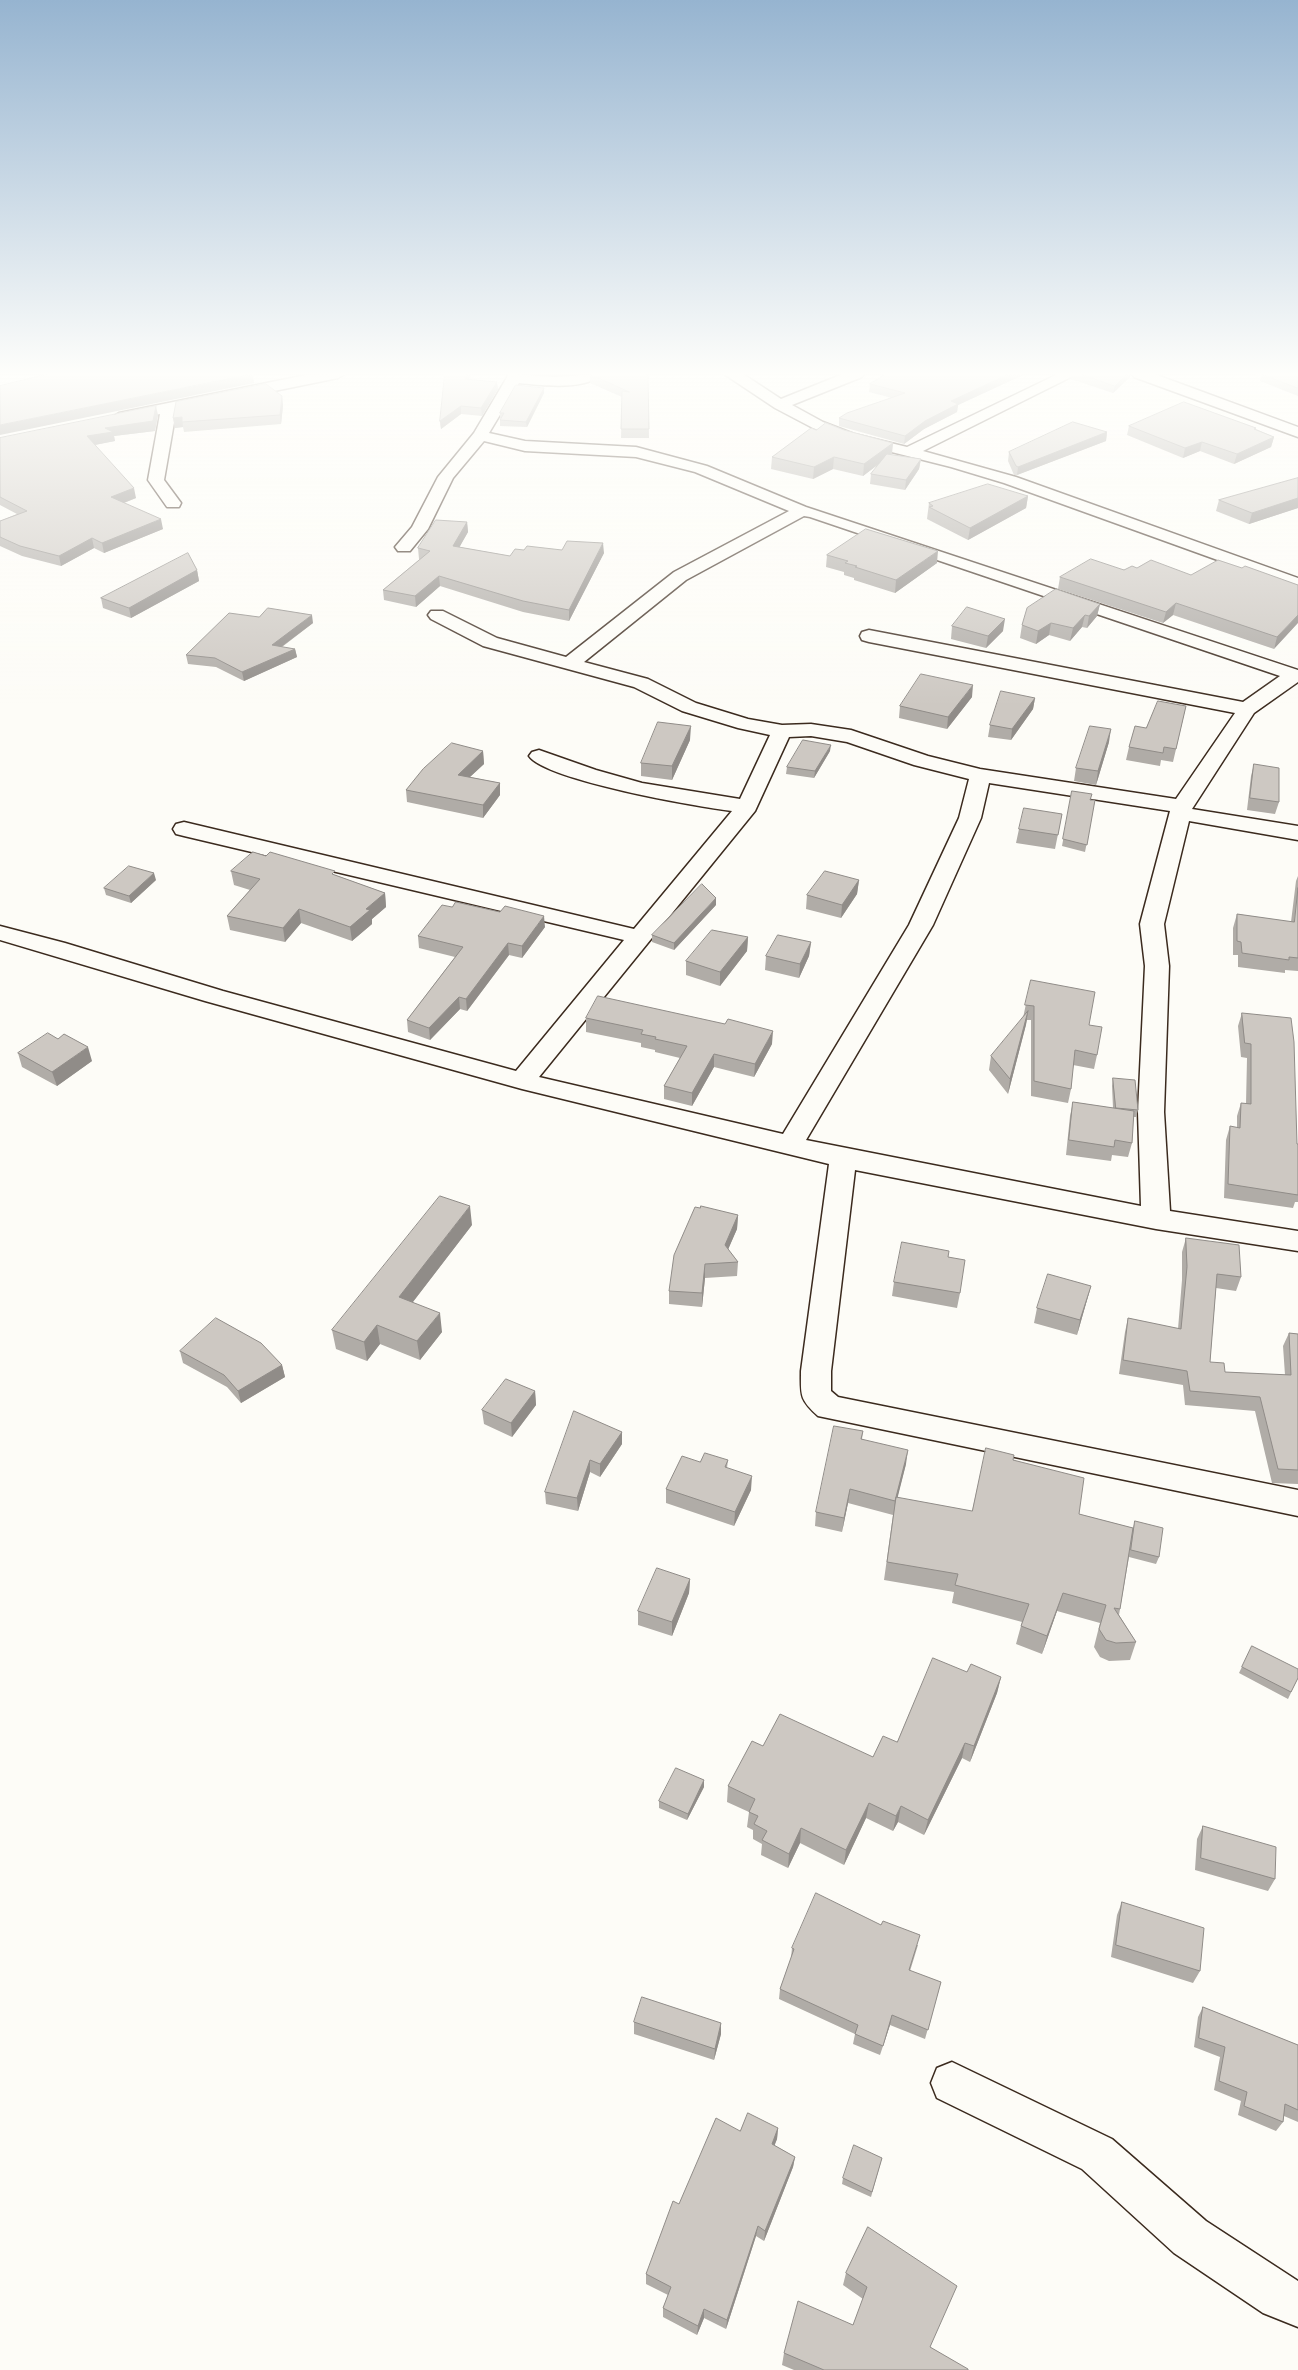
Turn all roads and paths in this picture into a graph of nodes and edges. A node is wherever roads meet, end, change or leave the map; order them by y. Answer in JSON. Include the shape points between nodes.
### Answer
{"nodes":[{"id":1,"x":159,"y":485,"type":"edge"},
{"id":2,"x":442,"y":485,"type":"edge"},
{"id":3,"x":739,"y":485,"type":"edge"},
{"id":4,"x":1023,"y":485,"type":"edge"},
{"id":5,"x":173,"y":503,"type":"dead end"},
{"id":6,"x":802,"y":511,"type":"junction"},
{"id":7,"x":404,"y":547,"type":"dead end"},
{"id":8,"x":1298,"y":584,"type":"edge"},
{"id":9,"x":436,"y":616,"type":"dead end"},
{"id":10,"x":870,"y":636,"type":"dead end"},
{"id":11,"x":570,"y":664,"type":"junction"},
{"id":12,"x":1296,"y":676,"type":"edge"},
{"id":13,"x":1247,"y":709,"type":"junction"},
{"id":14,"x":782,"y":731,"type":"junction"},
{"id":15,"x":539,"y":756,"type":"dead end"},
{"id":16,"x":980,"y":775,"type":"junction"},
{"id":17,"x":747,"y":806,"type":"junction"},
{"id":18,"x":1181,"y":809,"type":"junction"},
{"id":19,"x":184,"y":829,"type":"dead end"},
{"id":20,"x":1298,"y":833,"type":"edge"},
{"id":21,"x":0,"y":933,"type":"edge"},
{"id":22,"x":640,"y":937,"type":"junction"},
{"id":23,"x":522,"y":1081,"type":"junction"},
{"id":24,"x":790,"y":1145,"type":"junction"},
{"id":25,"x":843,"y":1158,"type":"junction"},
{"id":26,"x":1156,"y":1219,"type":"junction"},
{"id":27,"x":1298,"y":1241,"type":"edge"},
{"id":28,"x":1298,"y":1503,"type":"edge"},
{"id":29,"x":952,"y":2083,"type":"dead end"},
{"id":30,"x":1298,"y":2304,"type":"edge"}],
"edges":[{"from":1,"to":5,"type":"street"},
{"from":2,"to":7,"type":"street","via":[[420,529]]},
{"from":3,"to":6,"type":"street"},
{"from":4,"to":8,"type":"street"},
{"from":6,"to":11,"type":"street","via":[[680,576]]},
{"from":6,"to":12,"type":"street"},
{"from":9,"to":11,"type":"street","via":[[490,642]]},
{"from":10,"to":13,"type":"street"},
{"from":11,"to":14,"type":"street","via":[[641,683],[689,706],[744,724]]},
{"from":12,"to":13,"type":"street"},
{"from":13,"to":18,"type":"street"},
{"from":14,"to":16,"type":"street","via":[[811,730],[851,736],[921,761]]},
{"from":14,"to":17,"type":"street"},
{"from":15,"to":17,"type":"street","via":[[572,771],[698,802]]},
{"from":16,"to":18,"type":"street"},
{"from":16,"to":24,"type":"street","via":[[970,818],[921,925]]},
{"from":17,"to":22,"type":"street"},
{"from":18,"to":20,"type":"street","via":[[1204,818]]},
{"from":18,"to":26,"type":"street","via":[[1152,924],[1157,966],[1152,1112]]},
{"from":19,"to":22,"type":"street"},
{"from":21,"to":23,"type":"street"},
{"from":22,"to":23,"type":"street"},
{"from":23,"to":24,"type":"street"},
{"from":24,"to":25,"type":"street"},
{"from":25,"to":26,"type":"street"},
{"from":25,"to":28,"type":"street","via":[[816,1372],[816,1396],[829,1407]]},
{"from":26,"to":27,"type":"street"},
{"from":29,"to":30,"type":"street","via":[[1097,2154],[1190,2237],[1279,2297]]}]}
